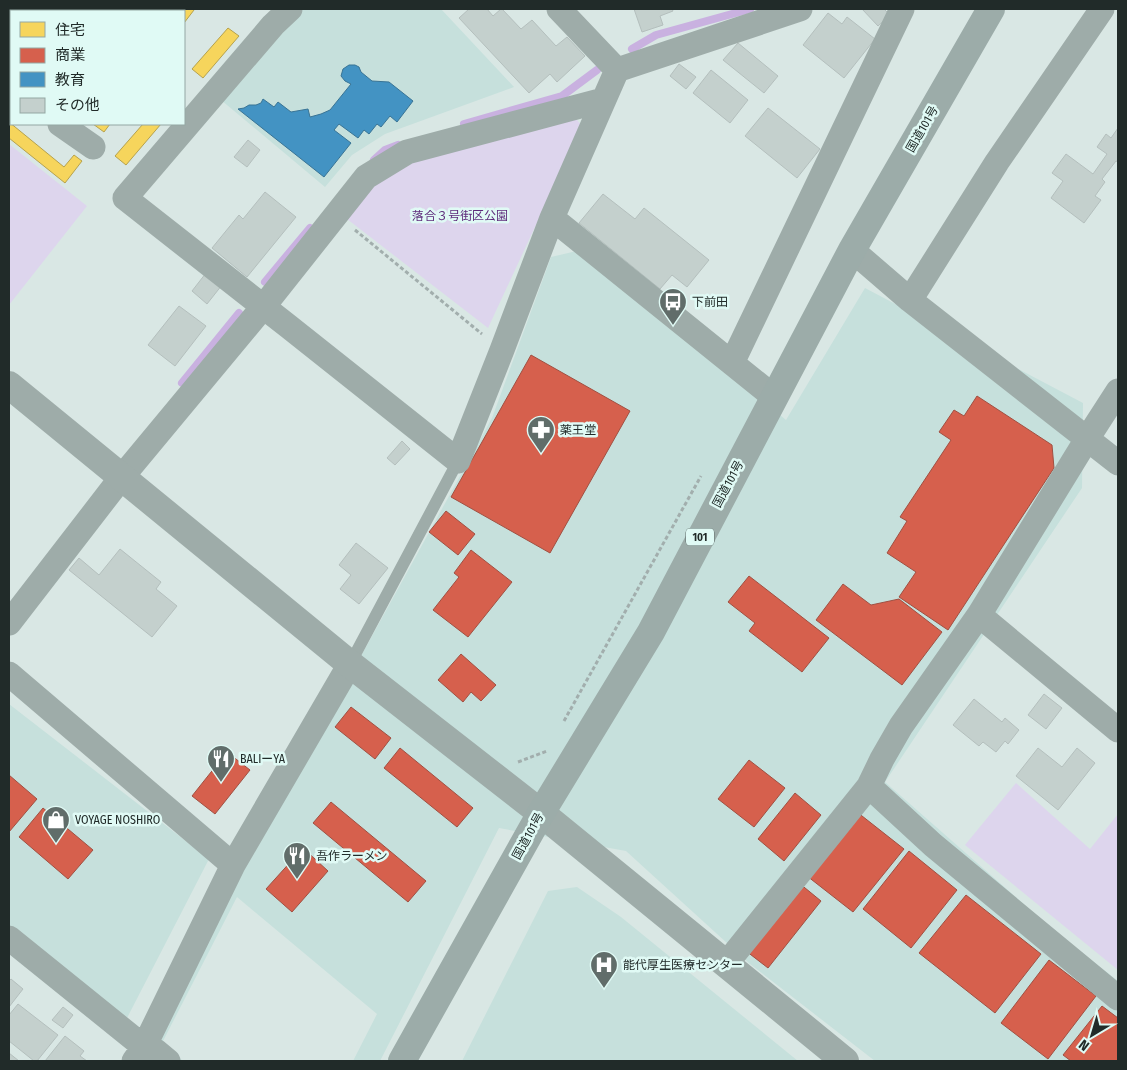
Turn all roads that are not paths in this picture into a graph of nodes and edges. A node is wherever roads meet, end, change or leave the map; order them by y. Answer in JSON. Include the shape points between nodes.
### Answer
{"nodes":[{"id":1,"x":290,"y":9,"type":"edge"},
{"id":2,"x":559,"y":9,"type":"edge"},
{"id":3,"x":800,"y":9,"type":"edge"},
{"id":4,"x":902,"y":9,"type":"edge"},
{"id":5,"x":990,"y":9,"type":"edge"},
{"id":6,"x":1102,"y":9,"type":"edge"},
{"id":7,"x":617,"y":70,"type":"junction"},
{"id":8,"x":603,"y":100,"type":"junction"},
{"id":9,"x":61,"y":125,"type":"edge"},
{"id":10,"x":93,"y":147,"type":"dead end"},
{"id":11,"x":552,"y":218,"type":"junction"},
{"id":12,"x":852,"y":250,"type":"junction"},
{"id":13,"x":910,"y":300,"type":"junction"},
{"id":14,"x":263,"y":307,"type":"junction"},
{"id":15,"x":732,"y":363,"type":"junction"},
{"id":16,"x":9,"y":385,"type":"edge"},
{"id":17,"x":1118,"y":391,"type":"edge"},
{"id":18,"x":774,"y":397,"type":"junction"},
{"id":19,"x":1087,"y":439,"type":"junction"},
{"id":20,"x":458,"y":461,"type":"junction"},
{"id":21,"x":1118,"y":463,"type":"edge"},
{"id":22,"x":121,"y":478,"type":"junction"},
{"id":23,"x":979,"y":615,"type":"junction"},
{"id":24,"x":9,"y":623,"type":"edge"},
{"id":25,"x":350,"y":664,"type":"junction"},
{"id":26,"x":9,"y":674,"type":"edge"},
{"id":27,"x":1118,"y":730,"type":"edge"},
{"id":28,"x":869,"y":786,"type":"junction"},
{"id":29,"x":541,"y":812,"type":"junction"},
{"id":30,"x":233,"y":865,"type":"junction"},
{"id":31,"x":9,"y":938,"type":"edge"},
{"id":32,"x":726,"y":964,"type":"junction"},
{"id":33,"x":1118,"y":998,"type":"edge"},
{"id":34,"x":139,"y":1054,"type":"edge"},
{"id":35,"x":168,"y":1061,"type":"edge"},
{"id":36,"x":402,"y":1061,"type":"edge"},
{"id":37,"x":845,"y":1061,"type":"edge"}],
"edges":[{"from":1,"to":14,"type":"street","via":[[125,198]]},
{"from":2,"to":7,"type":"street"},
{"from":3,"to":7,"type":"street"},
{"from":4,"to":15,"type":"street"},
{"from":5,"to":12,"type":"highway","name":"国道101号","number":"101"},
{"from":6,"to":13,"type":"street","via":[[997,162]]},
{"from":7,"to":8,"type":"street"},
{"from":8,"to":11,"type":"street"},
{"from":8,"to":14,"type":"street","via":[[407,152],[366,177]]},
{"from":9,"to":10,"type":"street"},
{"from":11,"to":15,"type":"street"},
{"from":11,"to":20,"type":"street"},
{"from":12,"to":13,"type":"street"},
{"from":12,"to":18,"type":"highway","name":"国道101号","number":"101"},
{"from":13,"to":19,"type":"street"},
{"from":14,"to":20,"type":"street"},
{"from":14,"to":22,"type":"street"},
{"from":15,"to":18,"type":"street"},
{"from":16,"to":22,"type":"street"},
{"from":17,"to":19,"type":"street"},
{"from":18,"to":29,"type":"highway","name":"国道101号","number":"101","via":[[651,632]]},
{"from":19,"to":21,"type":"street"},
{"from":19,"to":23,"type":"street"},
{"from":20,"to":25,"type":"lane"},
{"from":22,"to":24,"type":"street"},
{"from":22,"to":25,"type":"street"},
{"from":23,"to":27,"type":"street"},
{"from":23,"to":28,"type":"street","via":[[901,726]]},
{"from":25,"to":29,"type":"street"},
{"from":25,"to":30,"type":"street"},
{"from":26,"to":30,"type":"street"},
{"from":28,"to":32,"type":"street"},
{"from":28,"to":33,"type":"street","via":[[933,845]]},
{"from":29,"to":32,"type":"street"},
{"from":29,"to":36,"type":"highway","name":"国道101号","number":"101"},
{"from":30,"to":34,"type":"street"},
{"from":31,"to":34,"type":"street"},
{"from":32,"to":37,"type":"street"},
{"from":34,"to":35,"type":"street","via":[[156,1051]]}]}
